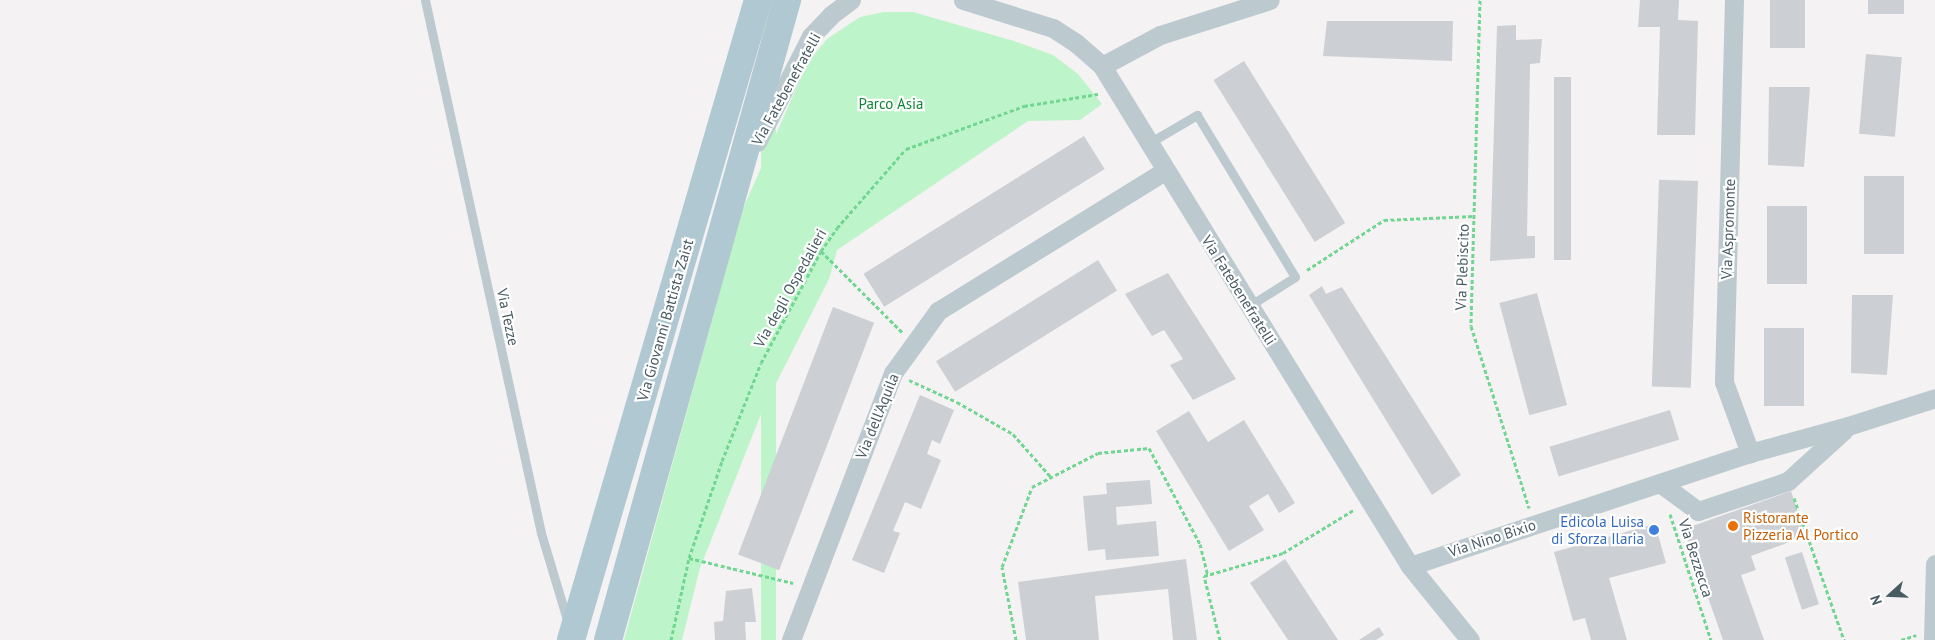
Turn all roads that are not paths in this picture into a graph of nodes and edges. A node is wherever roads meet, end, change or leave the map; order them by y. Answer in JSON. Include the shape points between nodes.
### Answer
{"nodes":[{"id":1,"x":425,"y":0,"type":"edge"},
{"id":2,"x":758,"y":0,"type":"edge"},
{"id":3,"x":787,"y":0,"type":"edge"},
{"id":4,"x":851,"y":0,"type":"edge"},
{"id":5,"x":963,"y":0,"type":"edge"},
{"id":6,"x":1270,"y":0,"type":"edge"},
{"id":7,"x":1734,"y":0,"type":"edge"},
{"id":8,"x":1248,"y":4,"type":"edge"},
{"id":9,"x":1102,"y":66,"type":"junction"},
{"id":10,"x":1149,"y":143,"type":"junction"},
{"id":11,"x":1165,"y":171,"type":"junction"},
{"id":12,"x":733,"y":188,"type":"junction"},
{"id":13,"x":1249,"y":306,"type":"junction"},
{"id":14,"x":1935,"y":398,"type":"edge"},
{"id":15,"x":1848,"y":426,"type":"junction"},
{"id":16,"x":1750,"y":454,"type":"junction"},
{"id":17,"x":1660,"y":483,"type":"junction"},
{"id":18,"x":1935,"y":564,"type":"edge"},
{"id":19,"x":1410,"y":566,"type":"junction"},
{"id":20,"x":572,"y":639,"type":"edge"},
{"id":21,"x":608,"y":640,"type":"edge"},
{"id":22,"x":792,"y":640,"type":"edge"},
{"id":23,"x":1470,"y":640,"type":"edge"},
{"id":24,"x":1933,"y":640,"type":"edge"}],
"edges":[{"from":1,"to":20,"type":"lane","name":"Via Tezze","via":[[541,533]]},
{"from":2,"to":20,"type":"main road","name":"Via Giovanni Battista Zaist"},
{"from":3,"to":12,"type":"main road","name":"Via Giovanni Battista Zaist"},
{"from":4,"to":12,"type":"street","name":"Via Fatebenefratelli","via":[[811,36]]},
{"from":5,"to":9,"type":"street","name":"Via Fatebenefratelli","via":[[1053,28]]},
{"from":6,"to":8,"type":"street"},
{"from":7,"to":16,"type":"street","name":"Via Aspromonte","via":[[1724,382]]},
{"from":8,"to":9,"type":"street","via":[[1160,35]]},
{"from":9,"to":10,"type":"street","name":"Via Fatebenefratelli"},
{"from":10,"to":11,"type":"street","name":"Via Fatebenefratelli"},
{"from":10,"to":13,"type":"lane","via":[[1197,115],[1296,277]]},
{"from":11,"to":13,"type":"street","name":"Via Fatebenefratelli"},
{"from":11,"to":22,"type":"street","name":"Via dell'Aquila","via":[[938,311],[893,373]]},
{"from":12,"to":21,"type":"main road","name":"Via Giovanni Battista Zaist"},
{"from":13,"to":19,"type":"street","name":"Via Fatebenefratelli"},
{"from":14,"to":15,"type":"street","name":"Via Nino Bixio"},
{"from":15,"to":16,"type":"street","name":"Via Nino Bixio"},
{"from":15,"to":17,"type":"street","name":"Via Nino Bixio","via":[[1788,481],[1698,510]]},
{"from":16,"to":17,"type":"street","name":"Via Nino Bixio"},
{"from":17,"to":19,"type":"street","name":"Via Nino Bixio"},
{"from":18,"to":24,"type":"street"},
{"from":19,"to":23,"type":"street","name":"Via Fatebenefratelli"}]}
